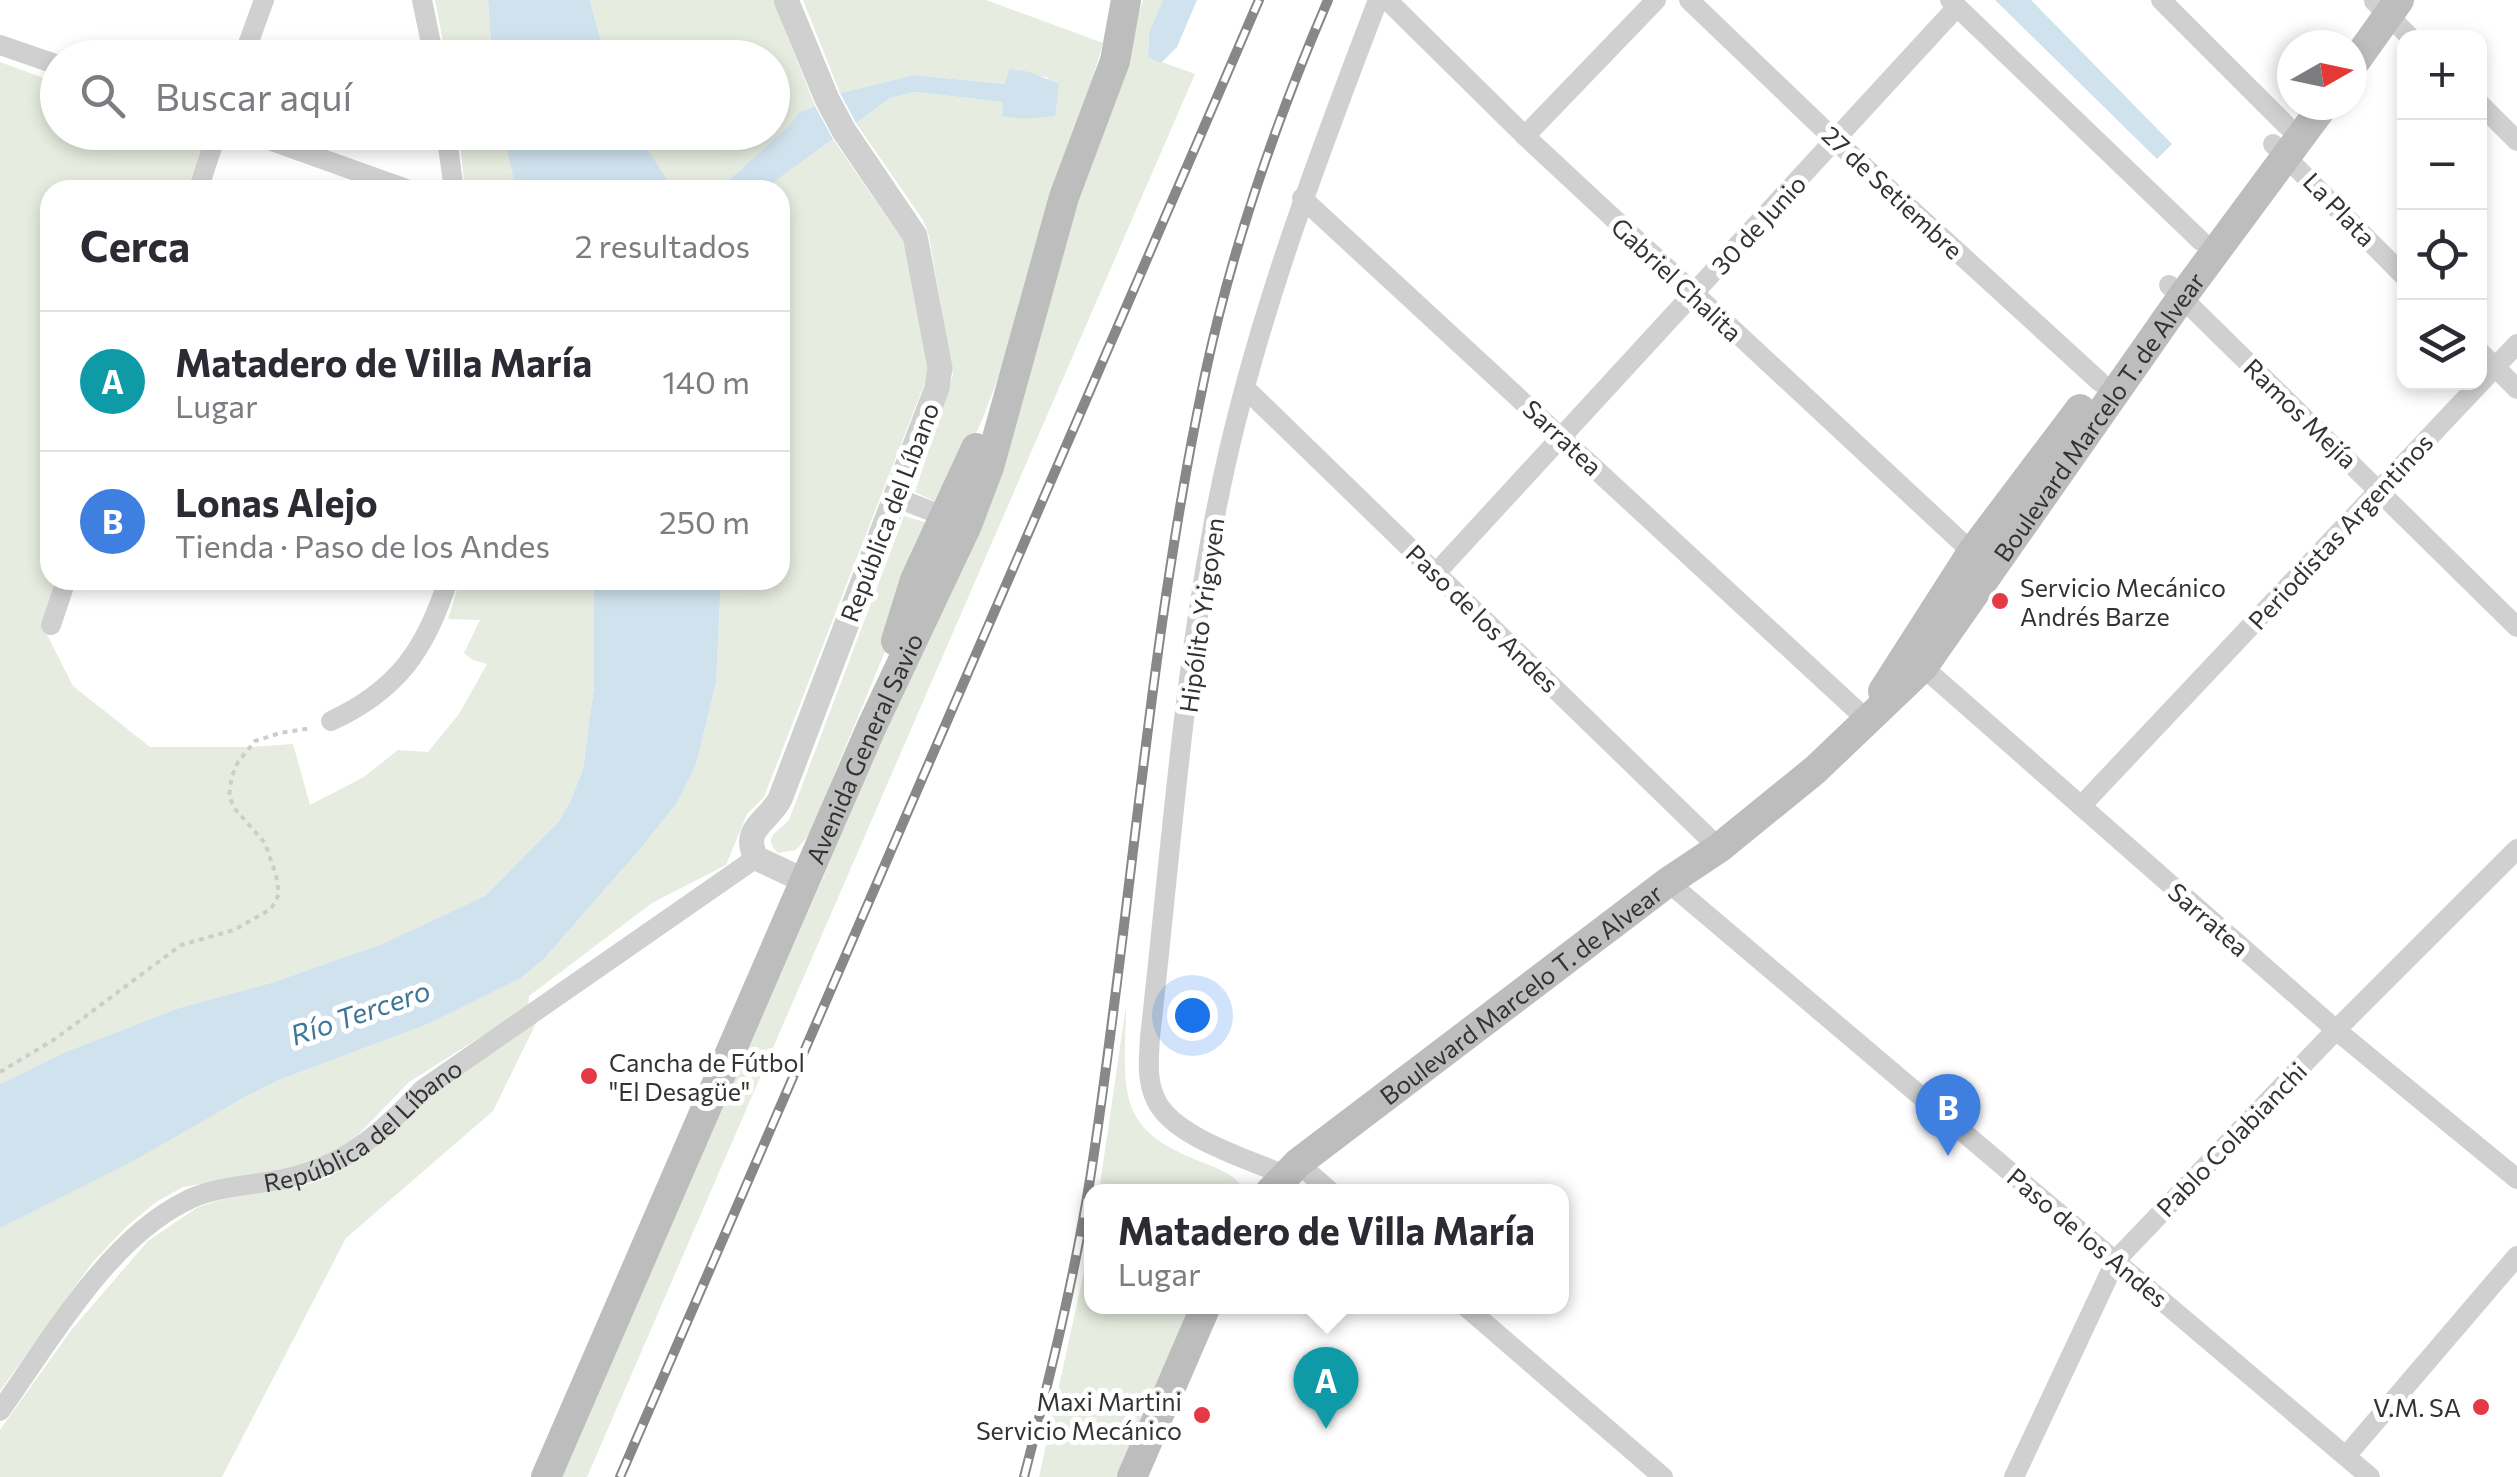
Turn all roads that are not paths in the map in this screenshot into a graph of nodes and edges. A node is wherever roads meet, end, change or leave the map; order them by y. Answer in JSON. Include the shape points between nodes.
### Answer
{"nodes":[{"id":1,"x":264,"y":0,"type":"edge"},
{"id":2,"x":422,"y":0,"type":"edge"},
{"id":3,"x":786,"y":0,"type":"edge"},
{"id":4,"x":1126,"y":0,"type":"edge"},
{"id":5,"x":1378,"y":0,"type":"edge"},
{"id":6,"x":1387,"y":0,"type":"edge"},
{"id":7,"x":1656,"y":0,"type":"edge"},
{"id":8,"x":1688,"y":0,"type":"edge"},
{"id":9,"x":2161,"y":0,"type":"edge"},
{"id":10,"x":1953,"y":3,"type":"edge"},
{"id":11,"x":2384,"y":4,"type":"edge"},
{"id":12,"x":2359,"y":30,"type":"edge"},
{"id":13,"x":2405,"y":30,"type":"edge"},
{"id":14,"x":2367,"y":37,"type":"edge"},
{"id":15,"x":250,"y":40,"type":"edge"},
{"id":16,"x":430,"y":40,"type":"edge"},
{"id":17,"x":0,"y":45,"type":"edge"},
{"id":18,"x":40,"y":59,"type":"edge"},
{"id":19,"x":2487,"y":111,"type":"edge"},
{"id":20,"x":2287,"y":133,"type":"edge"},
{"id":21,"x":1524,"y":136,"type":"junction"},
{"id":22,"x":1836,"y":140,"type":"junction"},
{"id":23,"x":2517,"y":141,"type":"edge"},
{"id":24,"x":211,"y":150,"type":"edge"},
{"id":25,"x":297,"y":150,"type":"edge"},
{"id":26,"x":448,"y":150,"type":"edge"},
{"id":27,"x":201,"y":180,"type":"edge"},
{"id":28,"x":381,"y":180,"type":"edge"},
{"id":29,"x":453,"y":180,"type":"edge"},
{"id":30,"x":1302,"y":198,"type":"junction"},
{"id":31,"x":2202,"y":241,"type":"junction"},
{"id":32,"x":2397,"y":267,"type":"edge"},
{"id":33,"x":2175,"y":291,"type":"junction"},
{"id":34,"x":1693,"y":294,"type":"junction"},
{"id":35,"x":2517,"y":344,"type":"edge"},
{"id":36,"x":2487,"y":360,"type":"edge"},
{"id":37,"x":2100,"y":382,"type":"junction"},
{"id":38,"x":1246,"y":388,"type":"junction"},
{"id":39,"x":2517,"y":389,"type":"edge"},
{"id":40,"x":2462,"y":390,"type":"edge"},
{"id":41,"x":1561,"y":434,"type":"junction"},
{"id":42,"x":2379,"y":489,"type":"junction"},
{"id":43,"x":895,"y":497,"type":"junction"},
{"id":44,"x":956,"y":521,"type":"junction"},
{"id":45,"x":1972,"y":552,"type":"junction"},
{"id":46,"x":1436,"y":572,"type":"junction"},
{"id":47,"x":63,"y":590,"type":"edge"},
{"id":48,"x":444,"y":590,"type":"edge"},
{"id":49,"x":51,"y":625,"type":"dead end"},
{"id":50,"x":2517,"y":627,"type":"edge"},
{"id":51,"x":1914,"y":660,"type":"junction"},
{"id":52,"x":1866,"y":719,"type":"junction"},
{"id":53,"x":330,"y":721,"type":"road end"},
{"id":54,"x":2081,"y":806,"type":"junction"},
{"id":55,"x":1718,"y":848,"type":"junction"},
{"id":56,"x":2517,"y":850,"type":"edge"},
{"id":57,"x":756,"y":858,"type":"junction"},
{"id":58,"x":806,"y":881,"type":"junction"},
{"id":59,"x":1668,"y":882,"type":"junction"},
{"id":60,"x":2336,"y":1030,"type":"junction"},
{"id":61,"x":1284,"y":1177,"type":"edge"},
{"id":62,"x":2517,"y":1179,"type":"edge"},
{"id":63,"x":2110,"y":1255,"type":"junction"},
{"id":64,"x":2517,"y":1256,"type":"edge"},
{"id":65,"x":1203,"y":1314,"type":"edge"},
{"id":66,"x":1474,"y":1314,"type":"edge"},
{"id":67,"x":0,"y":1411,"type":"edge"},
{"id":68,"x":2346,"y":1456,"type":"junction"},
{"id":69,"x":546,"y":1477,"type":"edge"},
{"id":70,"x":1132,"y":1477,"type":"edge"},
{"id":71,"x":1663,"y":1477,"type":"edge"},
{"id":72,"x":1999,"y":1477,"type":"edge"},
{"id":73,"x":2014,"y":1477,"type":"edge"},
{"id":74,"x":2370,"y":1477,"type":"edge"}],
"edges":[{"from":1,"to":15,"type":"street"},
{"from":2,"to":16,"type":"street"},
{"from":3,"to":43,"type":"street","name":"República del Líbano","via":[[844,131],[915,236],[940,358],[937,388]]},
{"from":4,"to":44,"type":"main road","name":"Avenida General Savio","via":[[1114,61]]},
{"from":5,"to":30,"type":"street","name":"Hipólito Yrigoyen"},
{"from":6,"to":21,"type":"street","name":"Gabriel Chalita"},
{"from":7,"to":21,"type":"street"},
{"from":8,"to":22,"type":"street","name":"27 de Setiembre"},
{"from":9,"to":20,"type":"street","name":"La Plata"},
{"from":10,"to":22,"type":"street","name":"30 de Junio"},
{"from":10,"to":31,"type":"street"},
{"from":11,"to":12,"type":"main road"},
{"from":11,"to":13,"type":"street"},
{"from":11,"to":14,"type":"main road"},
{"from":17,"to":18,"type":"street"},
{"from":19,"to":23,"type":"street"},
{"from":20,"to":31,"type":"main road","name":"Boulevard Marcelo T. de Alvear"},
{"from":20,"to":32,"type":"street","name":"La Plata"},
{"from":20,"to":33,"type":"main road","name":"Boulevard Marcelo T. de Alvear"},
{"from":21,"to":34,"type":"street","name":"Gabriel Chalita"},
{"from":22,"to":34,"type":"street","name":"30 de Junio"},
{"from":22,"to":37,"type":"street","name":"27 de Setiembre"},
{"from":24,"to":27,"type":"street"},
{"from":25,"to":28,"type":"street"},
{"from":26,"to":29,"type":"street"},
{"from":30,"to":38,"type":"street","name":"Hipólito Yrigoyen"},
{"from":30,"to":41,"type":"street","name":"Sarratea"},
{"from":31,"to":33,"type":"main road","name":"Boulevard Marcelo T. de Alvear"},
{"from":33,"to":37,"type":"main road","name":"Boulevard Marcelo T. de Alvear"},
{"from":33,"to":42,"type":"street","name":"Ramos Mejía"},
{"from":33,"to":51,"type":"main road","name":"Boulevard Marcelo T. de Alvear"},
{"from":34,"to":41,"type":"street","name":"30 de Junio"},
{"from":34,"to":45,"type":"street","name":"Gabriel Chalita"},
{"from":35,"to":36,"type":"street","name":"Periodistas Argentinos"},
{"from":36,"to":39,"type":"street"},
{"from":37,"to":45,"type":"main road","name":"Boulevard Marcelo T. de Alvear"},
{"from":38,"to":46,"type":"street","name":"Paso de los Andes"},
{"from":38,"to":61,"type":"street","name":"Hipólito Yrigoyen","via":[[1216,509],[1195,638],[1148,1066],[1157,1102],[1174,1122]]},
{"from":40,"to":42,"type":"street","name":"Periodistas Argentinos"},
{"from":41,"to":46,"type":"street","name":"30 de Junio"},
{"from":41,"to":52,"type":"street","name":"Sarratea"},
{"from":42,"to":50,"type":"street","name":"Ramos Mejía"},
{"from":42,"to":54,"type":"street","name":"Periodistas Argentinos"},
{"from":43,"to":44,"type":"street"},
{"from":43,"to":57,"type":"street","name":"República del Líbano","via":[[780,798],[752,832]]},
{"from":44,"to":58,"type":"main road","name":"Avenida General Savio","via":[[907,602],[872,726]]},
{"from":45,"to":51,"type":"main road","name":"Boulevard Marcelo T. de Alvear"},
{"from":46,"to":55,"type":"street","name":"Paso de los Andes"},
{"from":47,"to":49,"type":"street"},
{"from":48,"to":53,"type":"street","via":[[429,630],[398,677]]},
{"from":51,"to":52,"type":"main road","name":"Boulevard Marcelo T. de Alvear"},
{"from":51,"to":54,"type":"street","name":"Sarratea"},
{"from":52,"to":55,"type":"main road","name":"Boulevard Marcelo T. de Alvear"},
{"from":54,"to":60,"type":"street","name":"Sarratea"},
{"from":55,"to":59,"type":"main road","name":"Boulevard Marcelo T. de Alvear"},
{"from":56,"to":60,"type":"street","name":"Pablo Colabianchi"},
{"from":57,"to":58,"type":"street"},
{"from":57,"to":67,"type":"street","name":"República del Líbano","via":[[422,1090],[388,1127],[342,1159],[286,1179],[188,1199],[158,1217],[87,1291]]},
{"from":58,"to":69,"type":"main road","name":"Avenida General Savio"},
{"from":59,"to":61,"type":"main road","name":"Boulevard Marcelo T. de Alvear"},
{"from":59,"to":63,"type":"street","name":"Paso de los Andes"},
{"from":60,"to":62,"type":"street","name":"Sarratea"},
{"from":60,"to":63,"type":"street","name":"Pablo Colabianchi"},
{"from":63,"to":68,"type":"street","name":"Paso de los Andes"},
{"from":63,"to":72,"type":"street"},
{"from":63,"to":73,"type":"street","name":"Pablo Colabianchi"},
{"from":64,"to":68,"type":"street"},
{"from":65,"to":70,"type":"main road"},
{"from":66,"to":71,"type":"street"},
{"from":68,"to":74,"type":"street","name":"Paso de los Andes"}]}
